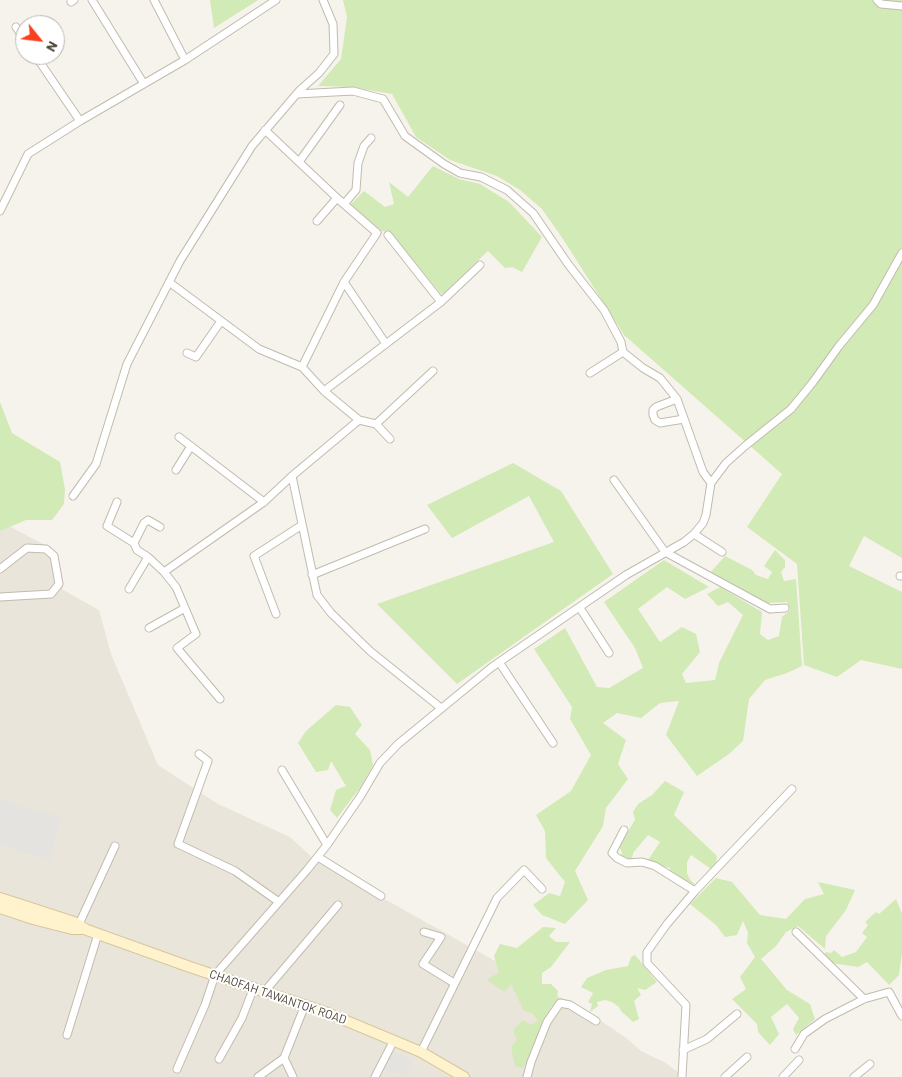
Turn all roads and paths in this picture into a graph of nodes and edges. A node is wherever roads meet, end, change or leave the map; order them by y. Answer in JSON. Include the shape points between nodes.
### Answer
{"nodes":[{"id":1,"x":92,"y":0,"type":"edge"},
{"id":2,"x":154,"y":0,"type":"edge"},
{"id":3,"x":276,"y":0,"type":"edge"},
{"id":4,"x":323,"y":0,"type":"edge"},
{"id":5,"x":877,"y":0,"type":"edge"},
{"id":6,"x":902,"y":6,"type":"edge"},
{"id":7,"x":185,"y":60,"type":"junction"},
{"id":8,"x":42,"y":65,"type":"edge"},
{"id":9,"x":144,"y":84,"type":"junction"},
{"id":10,"x":297,"y":94,"type":"junction"},
{"id":11,"x":340,"y":105,"type":"dead end"},
{"id":12,"x":80,"y":121,"type":"junction"},
{"id":13,"x":265,"y":130,"type":"junction"},
{"id":14,"x":371,"y":138,"type":"dead end"},
{"id":15,"x":299,"y":162,"type":"junction"},
{"id":16,"x":337,"y":198,"type":"junction"},
{"id":17,"x":344,"y":204,"type":"junction"},
{"id":18,"x":0,"y":211,"type":"edge"},
{"id":19,"x":317,"y":221,"type":"dead end"},
{"id":20,"x":388,"y":235,"type":"dead end"},
{"id":21,"x":902,"y":253,"type":"edge"},
{"id":22,"x":480,"y":265,"type":"dead end"},
{"id":23,"x":170,"y":282,"type":"junction"},
{"id":24,"x":344,"y":282,"type":"junction"},
{"id":25,"x":442,"y":302,"type":"junction"},
{"id":26,"x":221,"y":321,"type":"junction"},
{"id":27,"x":386,"y":344,"type":"junction"},
{"id":28,"x":624,"y":352,"type":"junction"},
{"id":29,"x":187,"y":353,"type":"dead end"},
{"id":30,"x":302,"y":367,"type":"junction"},
{"id":31,"x":434,"y":370,"type":"dead end"},
{"id":32,"x":590,"y":373,"type":"dead end"},
{"id":33,"x":324,"y":391,"type":"junction"},
{"id":34,"x":677,"y":399,"type":"junction"},
{"id":35,"x":684,"y":419,"type":"junction"},
{"id":36,"x":359,"y":420,"type":"junction"},
{"id":37,"x":376,"y":424,"type":"junction"},
{"id":38,"x":179,"y":437,"type":"dead end"},
{"id":39,"x":390,"y":439,"type":"dead end"},
{"id":40,"x":191,"y":446,"type":"junction"},
{"id":41,"x":176,"y":470,"type":"dead end"},
{"id":42,"x":292,"y":476,"type":"junction"},
{"id":43,"x":614,"y":480,"type":"dead end"},
{"id":44,"x":711,"y":484,"type":"junction"},
{"id":45,"x":73,"y":496,"type":"dead end"},
{"id":46,"x":117,"y":502,"type":"dead end"},
{"id":47,"x":264,"y":502,"type":"junction"},
{"id":48,"x":302,"y":525,"type":"junction"},
{"id":49,"x":160,"y":527,"type":"dead end"},
{"id":50,"x":425,"y":529,"type":"dead end"},
{"id":51,"x":694,"y":534,"type":"junction"},
{"id":52,"x":134,"y":543,"type":"junction"},
{"id":53,"x":665,"y":552,"type":"junction"},
{"id":54,"x":722,"y":552,"type":"dead end"},
{"id":55,"x":148,"y":557,"type":"junction"},
{"id":56,"x":0,"y":569,"type":"edge"},
{"id":57,"x":164,"y":572,"type":"junction"},
{"id":58,"x":312,"y":575,"type":"junction"},
{"id":59,"x":129,"y":589,"type":"dead end"},
{"id":60,"x":0,"y":597,"type":"edge"},
{"id":61,"x":185,"y":608,"type":"junction"},
{"id":62,"x":580,"y":608,"type":"junction"},
{"id":63,"x":785,"y":608,"type":"dead end"},
{"id":64,"x":276,"y":614,"type":"dead end"},
{"id":65,"x":149,"y":628,"type":"dead end"},
{"id":66,"x":609,"y":653,"type":"dead end"},
{"id":67,"x":499,"y":662,"type":"junction"},
{"id":68,"x":220,"y":700,"type":"dead end"},
{"id":69,"x":441,"y":708,"type":"junction"},
{"id":70,"x":553,"y":743,"type":"dead end"},
{"id":71,"x":199,"y":754,"type":"dead end"},
{"id":72,"x":282,"y":770,"type":"dead end"},
{"id":73,"x":792,"y":789,"type":"dead end"},
{"id":74,"x":624,"y":830,"type":"dead end"},
{"id":75,"x":327,"y":844,"type":"junction"},
{"id":76,"x":115,"y":846,"type":"dead end"},
{"id":77,"x":318,"y":857,"type":"junction"},
{"id":78,"x":542,"y":889,"type":"dead end"},
{"id":79,"x":695,"y":891,"type":"junction"},
{"id":80,"x":381,"y":896,"type":"dead end"},
{"id":81,"x":0,"y":898,"type":"edge"},
{"id":82,"x":279,"y":902,"type":"junction"},
{"id":83,"x":338,"y":905,"type":"dead end"},
{"id":84,"x":0,"y":908,"type":"edge"},
{"id":85,"x":83,"y":927,"type":"junction"},
{"id":86,"x":424,"y":932,"type":"dead end"},
{"id":87,"x":796,"y":932,"type":"dead end"},
{"id":88,"x":98,"y":934,"type":"junction"},
{"id":89,"x":215,"y":975,"type":"junction"},
{"id":90,"x":454,"y":983,"type":"junction"},
{"id":91,"x":254,"y":987,"type":"junction"},
{"id":92,"x":265,"y":991,"type":"junction"},
{"id":93,"x":864,"y":999,"type":"junction"},
{"id":94,"x":305,"y":1006,"type":"junction"},
{"id":95,"x":737,"y":1014,"type":"dead end"},
{"id":96,"x":902,"y":1016,"type":"edge"},
{"id":97,"x":596,"y":1021,"type":"dead end"},
{"id":98,"x":67,"y":1035,"type":"dead end"},
{"id":99,"x":394,"y":1040,"type":"junction"},
{"id":100,"x":796,"y":1049,"type":"dead end"},
{"id":101,"x":683,"y":1050,"type":"junction"},
{"id":102,"x":421,"y":1052,"type":"junction"},
{"id":103,"x":747,"y":1057,"type":"dead end"},
{"id":104,"x":284,"y":1058,"type":"junction"},
{"id":105,"x":219,"y":1059,"type":"dead end"},
{"id":106,"x":799,"y":1060,"type":"dead end"},
{"id":107,"x":870,"y":1064,"type":"dead end"},
{"id":108,"x":177,"y":1069,"type":"dead end"},
{"id":109,"x":258,"y":1077,"type":"edge"},
{"id":110,"x":293,"y":1077,"type":"edge"},
{"id":111,"x":375,"y":1077,"type":"edge"},
{"id":112,"x":464,"y":1077,"type":"edge"},
{"id":113,"x":527,"y":1077,"type":"edge"},
{"id":114,"x":682,"y":1077,"type":"edge"},
{"id":115,"x":725,"y":1077,"type":"edge"},
{"id":116,"x":782,"y":1077,"type":"edge"},
{"id":117,"x":854,"y":1077,"type":"edge"}],
"edges":[{"from":1,"to":9,"type":"street"},
{"from":2,"to":7,"type":"street"},
{"from":3,"to":7,"type":"street"},
{"from":4,"to":10,"type":"street","via":[[333,24],[334,54]]},
{"from":5,"to":6,"type":"street","via":[[881,4]]},
{"from":7,"to":9,"type":"street"},
{"from":8,"to":12,"type":"street"},
{"from":9,"to":12,"type":"street"},
{"from":10,"to":13,"type":"street"},
{"from":10,"to":28,"type":"street","via":[[352,91],[383,99],[405,136],[444,164],[507,190],[533,213],[604,310]]},
{"from":11,"to":15,"type":"street"},
{"from":12,"to":18,"type":"street","via":[[28,154]]},
{"from":13,"to":15,"type":"street"},
{"from":13,"to":23,"type":"street","via":[[185,253]]},
{"from":14,"to":17,"type":"street","via":[[364,146],[358,163],[356,190]]},
{"from":15,"to":16,"type":"street"},
{"from":16,"to":17,"type":"street"},
{"from":16,"to":19,"type":"street"},
{"from":17,"to":24,"type":"street","via":[[377,233]]},
{"from":20,"to":25,"type":"street"},
{"from":21,"to":44,"type":"street","via":[[873,305],[791,410],[726,463]]},
{"from":22,"to":25,"type":"street"},
{"from":23,"to":26,"type":"street"},
{"from":23,"to":45,"type":"street","via":[[127,364],[96,464]]},
{"from":24,"to":27,"type":"street"},
{"from":24,"to":30,"type":"street"},
{"from":25,"to":27,"type":"street"},
{"from":26,"to":29,"type":"street","via":[[196,357]]},
{"from":26,"to":30,"type":"street","via":[[259,349]]},
{"from":27,"to":33,"type":"street"},
{"from":28,"to":32,"type":"street"},
{"from":28,"to":34,"type":"street","via":[[660,378]]},
{"from":30,"to":33,"type":"street"},
{"from":31,"to":37,"type":"street"},
{"from":33,"to":36,"type":"street"},
{"from":34,"to":35,"type":"street"},
{"from":34,"to":35,"type":"street","via":[[656,407],[653,415],[660,424]]},
{"from":35,"to":44,"type":"street","via":[[703,472]]},
{"from":36,"to":37,"type":"street"},
{"from":36,"to":42,"type":"street"},
{"from":37,"to":39,"type":"street"},
{"from":38,"to":40,"type":"street"},
{"from":40,"to":41,"type":"street"},
{"from":40,"to":47,"type":"street"},
{"from":42,"to":47,"type":"street"},
{"from":42,"to":48,"type":"street"},
{"from":43,"to":53,"type":"street"},
{"from":44,"to":51,"type":"street","via":[[706,515]]},
{"from":46,"to":52,"type":"street","via":[[107,526]]},
{"from":47,"to":57,"type":"street"},
{"from":48,"to":58,"type":"street"},
{"from":48,"to":64,"type":"street","via":[[254,556]]},
{"from":49,"to":52,"type":"street","via":[[148,520]]},
{"from":50,"to":58,"type":"street"},
{"from":51,"to":53,"type":"street"},
{"from":51,"to":54,"type":"street"},
{"from":52,"to":55,"type":"street","via":[[137,550]]},
{"from":53,"to":62,"type":"street"},
{"from":53,"to":63,"type":"street","via":[[770,609]]},
{"from":55,"to":57,"type":"street"},
{"from":55,"to":59,"type":"street"},
{"from":56,"to":60,"type":"street","via":[[27,548],[46,549],[54,556],[59,584],[51,594]]},
{"from":57,"to":61,"type":"street","via":[[176,587]]},
{"from":58,"to":69,"type":"street","via":[[317,595],[331,613],[370,651]]},
{"from":61,"to":65,"type":"street"},
{"from":61,"to":68,"type":"street","via":[[196,634],[177,648]]},
{"from":62,"to":66,"type":"street"},
{"from":62,"to":67,"type":"street"},
{"from":67,"to":69,"type":"street"},
{"from":67,"to":70,"type":"street"},
{"from":69,"to":75,"type":"street","via":[[380,763]]},
{"from":71,"to":82,"type":"street","via":[[208,761],[178,844],[235,871]]},
{"from":72,"to":75,"type":"street"},
{"from":73,"to":79,"type":"street"},
{"from":74,"to":79,"type":"street","via":[[612,853],[616,858],[627,863],[642,862],[655,866]]},
{"from":75,"to":77,"type":"street"},
{"from":76,"to":85,"type":"street"},
{"from":77,"to":80,"type":"street"},
{"from":77,"to":82,"type":"street"},
{"from":78,"to":90,"type":"street","via":[[524,870],[497,898]]},
{"from":79,"to":101,"type":"street","via":[[647,952],[647,963],[686,1005]]},
{"from":81,"to":85,"type":"main road","name":"CHAOFAH TAWANTOK ROAD"},
{"from":82,"to":89,"type":"street"},
{"from":83,"to":92,"type":"street"},
{"from":84,"to":85,"type":"main road","name":"CHAOFAH TAWANTOK ROAD","via":[[72,929]]},
{"from":85,"to":88,"type":"main road","name":"CHAOFAH TAWANTOK ROAD"},
{"from":86,"to":90,"type":"street","via":[[441,937],[424,964]]},
{"from":87,"to":93,"type":"street"},
{"from":88,"to":89,"type":"main road","name":"CHAOFAH TAWANTOK ROAD"},
{"from":88,"to":98,"type":"street"},
{"from":89,"to":91,"type":"main road","name":"CHAOFAH TAWANTOK ROAD"},
{"from":89,"to":108,"type":"street"},
{"from":90,"to":102,"type":"street"},
{"from":91,"to":92,"type":"main road","name":"CHAOFAH TAWANTOK ROAD"},
{"from":91,"to":105,"type":"street","via":[[242,1018]]},
{"from":92,"to":94,"type":"main road","name":"CHAOFAH TAWANTOK ROAD"},
{"from":93,"to":96,"type":"street","via":[[889,992]]},
{"from":93,"to":100,"type":"street","via":[[804,1034]]},
{"from":94,"to":99,"type":"main road","name":"CHAOFAH TAWANTOK ROAD"},
{"from":94,"to":104,"type":"street"},
{"from":95,"to":101,"type":"street","via":[[707,1039]]},
{"from":97,"to":113,"type":"street","via":[[570,1005],[560,1003],[547,1022]]},
{"from":99,"to":102,"type":"main road","name":"CHAOFAH TAWANTOK ROAD"},
{"from":99,"to":111,"type":"street"},
{"from":101,"to":114,"type":"street"},
{"from":102,"to":112,"type":"main road","name":"CHAOFAH TAWANTOK ROAD"},
{"from":103,"to":115,"type":"street"},
{"from":104,"to":109,"type":"street"},
{"from":104,"to":110,"type":"street"},
{"from":106,"to":116,"type":"street"},
{"from":107,"to":117,"type":"street"}]}
